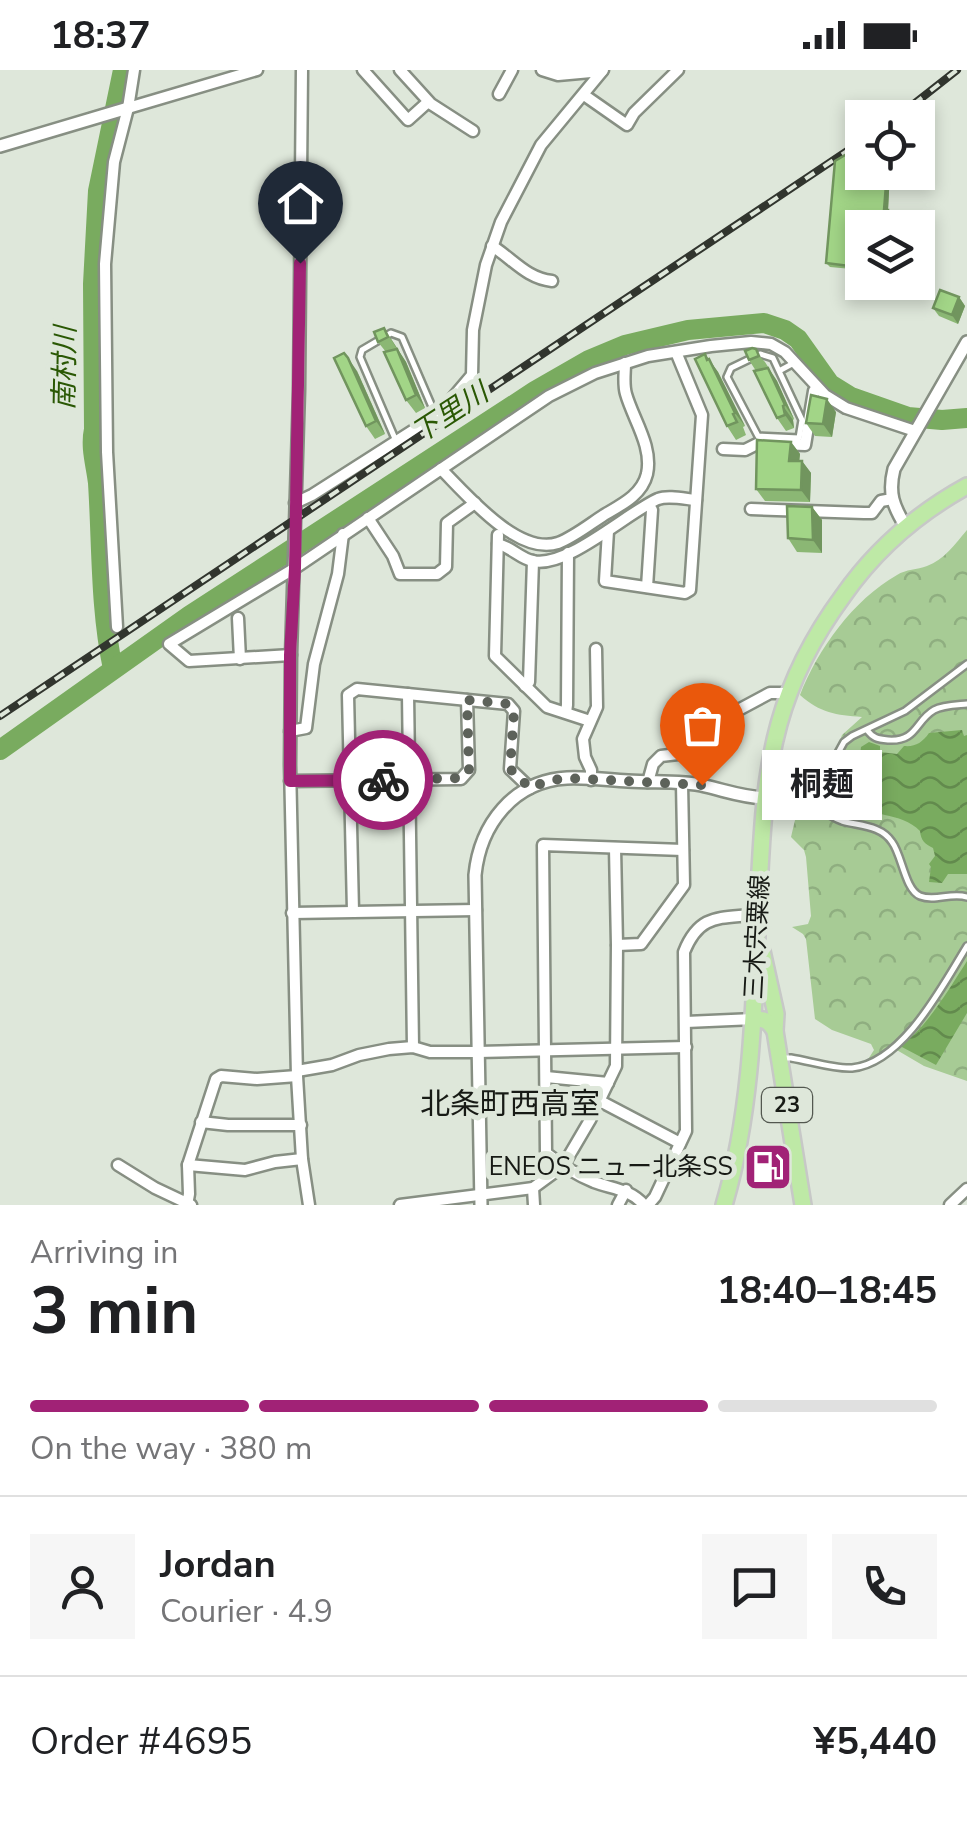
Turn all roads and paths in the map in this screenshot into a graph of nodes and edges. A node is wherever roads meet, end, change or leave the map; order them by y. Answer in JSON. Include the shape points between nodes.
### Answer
{"nodes":[{"id":1,"x":134,"y":70,"type":"edge"},
{"id":2,"x":257,"y":70,"type":"edge"},
{"id":3,"x":302,"y":70,"type":"edge"},
{"id":4,"x":363,"y":70,"type":"edge"},
{"id":5,"x":400,"y":70,"type":"edge"},
{"id":6,"x":512,"y":70,"type":"edge"},
{"id":7,"x":542,"y":70,"type":"edge"},
{"id":8,"x":678,"y":70,"type":"edge"},
{"id":9,"x":602,"y":71,"type":"edge"},
{"id":10,"x":499,"y":94,"type":"dead end"},
{"id":11,"x":584,"y":94,"type":"junction"},
{"id":12,"x":428,"y":102,"type":"junction"},
{"id":13,"x":128,"y":108,"type":"junction"},
{"id":14,"x":473,"y":131,"type":"dead end"},
{"id":15,"x":0,"y":146,"type":"edge"},
{"id":16,"x":492,"y":246,"type":"junction"},
{"id":17,"x":552,"y":281,"type":"dead end"},
{"id":18,"x":967,"y":342,"type":"edge"},
{"id":19,"x":676,"y":352,"type":"junction"},
{"id":20,"x":795,"y":362,"type":"junction"},
{"id":21,"x":626,"y":363,"type":"junction"},
{"id":22,"x":779,"y":370,"type":"junction"},
{"id":23,"x":817,"y":386,"type":"junction"},
{"id":24,"x":436,"y":416,"type":"junction"},
{"id":25,"x":916,"y":431,"type":"junction"},
{"id":26,"x":396,"y":441,"type":"junction"},
{"id":27,"x":723,"y":448,"type":"dead end"},
{"id":28,"x":441,"y":468,"type":"junction"},
{"id":29,"x":967,"y":486,"type":"edge"},
{"id":30,"x":892,"y":499,"type":"junction"},
{"id":31,"x":696,"y":500,"type":"junction"},
{"id":32,"x":295,"y":504,"type":"junction"},
{"id":33,"x":475,"y":504,"type":"junction"},
{"id":34,"x":649,"y":505,"type":"junction"},
{"id":35,"x":752,"y":509,"type":"dead end"},
{"id":36,"x":368,"y":518,"type":"junction"},
{"id":37,"x":906,"y":527,"type":"junction"},
{"id":38,"x":608,"y":531,"type":"junction"},
{"id":39,"x":343,"y":534,"type":"junction"},
{"id":40,"x":568,"y":553,"type":"junction"},
{"id":41,"x":533,"y":561,"type":"junction"},
{"id":42,"x":295,"y":565,"type":"junction"},
{"id":43,"x":647,"y":588,"type":"junction"},
{"id":44,"x":238,"y":618,"type":"dead end"},
{"id":45,"x":117,"y":627,"type":"dead end"},
{"id":46,"x":596,"y":649,"type":"dead end"},
{"id":47,"x":290,"y":655,"type":"junction"},
{"id":48,"x":240,"y":659,"type":"junction"},
{"id":49,"x":967,"y":664,"type":"edge"},
{"id":50,"x":525,"y":686,"type":"junction"},
{"id":51,"x":789,"y":692,"type":"junction"},
{"id":52,"x":408,"y":694,"type":"junction"},
{"id":53,"x":467,"y":700,"type":"junction"},
{"id":54,"x":967,"y":704,"type":"edge"},
{"id":55,"x":566,"y":712,"type":"junction"},
{"id":56,"x":590,"y":721,"type":"junction"},
{"id":57,"x":867,"y":730,"type":"junction"},
{"id":58,"x":290,"y":731,"type":"junction"},
{"id":59,"x":350,"y":780,"type":"junction"},
{"id":60,"x":409,"y":780,"type":"junction"},
{"id":61,"x":591,"y":780,"type":"junction"},
{"id":62,"x":290,"y":781,"type":"junction"},
{"id":63,"x":648,"y":782,"type":"junction"},
{"id":64,"x":682,"y":784,"type":"junction"},
{"id":65,"x":530,"y":788,"type":"junction"},
{"id":66,"x":765,"y":798,"type":"junction"},
{"id":67,"x":805,"y":799,"type":"junction"},
{"id":68,"x":615,"y":848,"type":"junction"},
{"id":69,"x":683,"y":850,"type":"junction"},
{"id":70,"x":967,"y":897,"type":"edge"},
{"id":71,"x":476,"y":910,"type":"junction"},
{"id":72,"x":353,"y":911,"type":"junction"},
{"id":73,"x":412,"y":911,"type":"junction"},
{"id":74,"x":292,"y":913,"type":"junction"},
{"id":75,"x":758,"y":921,"type":"junction"},
{"id":76,"x":617,"y":945,"type":"junction"},
{"id":77,"x":967,"y":946,"type":"edge"},
{"id":78,"x":754,"y":1019,"type":"junction"},
{"id":79,"x":686,"y":1022,"type":"junction"},
{"id":80,"x":775,"y":1030,"type":"junction"},
{"id":81,"x":413,"y":1047,"type":"junction"},
{"id":82,"x":686,"y":1047,"type":"junction"},
{"id":83,"x":617,"y":1050,"type":"junction"},
{"id":84,"x":546,"y":1051,"type":"junction"},
{"id":85,"x":478,"y":1052,"type":"junction"},
{"id":86,"x":780,"y":1059,"type":"junction"},
{"id":87,"x":297,"y":1073,"type":"junction"},
{"id":88,"x":546,"y":1077,"type":"junction"},
{"id":89,"x":608,"y":1083,"type":"junction"},
{"id":90,"x":600,"y":1101,"type":"junction"},
{"id":91,"x":201,"y":1122,"type":"junction"},
{"id":92,"x":301,"y":1125,"type":"junction"},
{"id":93,"x":680,"y":1143,"type":"junction"},
{"id":94,"x":302,"y":1159,"type":"junction"},
{"id":95,"x":118,"y":1165,"type":"dead end"},
{"id":96,"x":188,"y":1165,"type":"junction"},
{"id":97,"x":564,"y":1166,"type":"junction"},
{"id":98,"x":534,"y":1188,"type":"junction"},
{"id":99,"x":967,"y":1189,"type":"edge"},
{"id":100,"x":626,"y":1190,"type":"junction"},
{"id":101,"x":481,"y":1201,"type":"edge"},
{"id":102,"x":189,"y":1204,"type":"edge"},
{"id":103,"x":310,"y":1205,"type":"edge"},
{"id":104,"x":400,"y":1205,"type":"edge"},
{"id":105,"x":534,"y":1205,"type":"edge"},
{"id":106,"x":618,"y":1205,"type":"edge"},
{"id":107,"x":646,"y":1205,"type":"edge"},
{"id":108,"x":724,"y":1205,"type":"edge"},
{"id":109,"x":804,"y":1205,"type":"edge"},
{"id":110,"x":950,"y":1205,"type":"edge"}],
"edges":[{"from":1,"to":13,"type":"street"},
{"from":2,"to":13,"type":"street"},
{"from":3,"to":32,"type":"street"},
{"from":4,"to":12,"type":"street","via":[[408,120]]},
{"from":5,"to":12,"type":"street"},
{"from":6,"to":10,"type":"street"},
{"from":7,"to":9,"type":"street"},
{"from":8,"to":11,"type":"street","via":[[628,125]]},
{"from":9,"to":11,"type":"street"},
{"from":11,"to":16,"type":"street","via":[[541,144]]},
{"from":12,"to":14,"type":"street"},
{"from":13,"to":15,"type":"street"},
{"from":13,"to":45,"type":"street","via":[[114,162],[105,264]]},
{"from":16,"to":17,"type":"street","via":[[525,272]]},
{"from":16,"to":24,"type":"street","via":[[473,330],[472,375]]},
{"from":18,"to":25,"type":"street"},
{"from":19,"to":20,"type":"street","via":[[752,342],[772,344]]},
{"from":19,"to":21,"type":"street"},
{"from":19,"to":31,"type":"street","via":[[702,415]]},
{"from":20,"to":22,"type":"lane"},
{"from":20,"to":23,"type":"street"},
{"from":21,"to":28,"type":"street","via":[[549,396]]},
{"from":21,"to":33,"type":"street","via":[[624,389],[646,447],[647,473],[629,500],[544,546],[516,535]]},
{"from":22,"to":22,"type":"lane","via":[[773,358],[760,354],[731,368],[727,377],[758,436],[799,438],[802,420]]},
{"from":23,"to":25,"type":"street","via":[[846,408]]},
{"from":23,"to":27,"type":"street","via":[[805,445]]},
{"from":24,"to":26,"type":"street"},
{"from":24,"to":26,"type":"lane","via":[[402,337],[391,333],[362,350]]},
{"from":25,"to":30,"type":"street","via":[[894,468]]},
{"from":26,"to":32,"type":"street"},
{"from":28,"to":33,"type":"street"},
{"from":28,"to":36,"type":"street"},
{"from":29,"to":37,"type":"main road","name":"三木宍粟線","number":"23"},
{"from":30,"to":35,"type":"street","via":[[864,513]]},
{"from":30,"to":37,"type":"street"},
{"from":31,"to":34,"type":"street","via":[[661,497]]},
{"from":31,"to":43,"type":"street","via":[[690,590]]},
{"from":32,"to":42,"type":"street"},
{"from":33,"to":36,"type":"street","via":[[447,523],[446,567],[437,574],[400,574]]},
{"from":34,"to":38,"type":"street"},
{"from":34,"to":43,"type":"street"},
{"from":36,"to":39,"type":"street"},
{"from":37,"to":51,"type":"main road","name":"三木宍粟線","number":"23","via":[[832,611]]},
{"from":38,"to":40,"type":"street"},
{"from":38,"to":43,"type":"street","via":[[605,581]]},
{"from":39,"to":42,"type":"street"},
{"from":39,"to":58,"type":"street","via":[[306,728]]},
{"from":40,"to":41,"type":"street"},
{"from":40,"to":55,"type":"street"},
{"from":41,"to":50,"type":"street"},
{"from":41,"to":50,"type":"street","via":[[498,540],[495,656]]},
{"from":42,"to":47,"type":"street"},
{"from":42,"to":48,"type":"street","via":[[169,644],[188,660]]},
{"from":44,"to":48,"type":"street"},
{"from":46,"to":56,"type":"street","via":[[597,706]]},
{"from":47,"to":48,"type":"street"},
{"from":47,"to":58,"type":"street"},
{"from":49,"to":57,"type":"lane","via":[[905,711]]},
{"from":50,"to":55,"type":"street","via":[[547,708]]},
{"from":51,"to":63,"type":"street","via":[[770,693],[714,722],[687,750],[653,764]]},
{"from":51,"to":66,"type":"main road","name":"三木宍粟線","number":"23"},
{"from":52,"to":53,"type":"street"},
{"from":52,"to":59,"type":"street","via":[[357,689],[348,695]]},
{"from":52,"to":60,"type":"street"},
{"from":53,"to":60,"type":"street","via":[[469,770],[461,778]]},
{"from":53,"to":65,"type":"street","via":[[508,704],[514,712],[510,769]]},
{"from":54,"to":57,"type":"lane","via":[[934,710],[901,740],[877,739]]},
{"from":55,"to":56,"type":"street"},
{"from":56,"to":61,"type":"street","via":[[583,739]]},
{"from":57,"to":67,"type":"lane","via":[[844,742],[829,782]]},
{"from":58,"to":62,"type":"street"},
{"from":59,"to":60,"type":"street"},
{"from":59,"to":62,"type":"street"},
{"from":59,"to":72,"type":"street"},
{"from":60,"to":73,"type":"street"},
{"from":61,"to":63,"type":"street"},
{"from":61,"to":65,"type":"street","via":[[566,778]]},
{"from":62,"to":74,"type":"street"},
{"from":63,"to":64,"type":"street"},
{"from":64,"to":66,"type":"street"},
{"from":64,"to":69,"type":"street"},
{"from":65,"to":71,"type":"street","via":[[500,811],[482,841]]},
{"from":66,"to":67,"type":"street"},
{"from":66,"to":75,"type":"main road","name":"三木宍粟線","number":"23"},
{"from":67,"to":70,"type":"lane","via":[[886,834],[917,896]]},
{"from":68,"to":69,"type":"street"},
{"from":68,"to":76,"type":"street"},
{"from":68,"to":84,"type":"street","via":[[544,845]]},
{"from":69,"to":76,"type":"street","via":[[684,885],[641,944]]},
{"from":71,"to":73,"type":"street"},
{"from":71,"to":85,"type":"street"},
{"from":72,"to":73,"type":"street"},
{"from":72,"to":74,"type":"street"},
{"from":73,"to":81,"type":"street"},
{"from":74,"to":87,"type":"street"},
{"from":75,"to":78,"type":"main road","name":"三木宍粟線","number":"23"},
{"from":75,"to":79,"type":"street","via":[[706,922],[692,934],[684,952]]},
{"from":75,"to":80,"type":"main road","number":"23"},
{"from":76,"to":83,"type":"street"},
{"from":77,"to":86,"type":"lane","via":[[913,1027],[872,1064],[847,1068]]},
{"from":78,"to":79,"type":"street"},
{"from":78,"to":80,"type":"main road","name":"三木宍粟線"},
{"from":78,"to":108,"type":"main road"},
{"from":79,"to":82,"type":"street"},
{"from":80,"to":86,"type":"main road","name":"三木宍粟線","number":"23"},
{"from":81,"to":85,"type":"street"},
{"from":81,"to":87,"type":"street"},
{"from":82,"to":83,"type":"street"},
{"from":82,"to":93,"type":"street","via":[[686,1131]]},
{"from":83,"to":84,"type":"street"},
{"from":83,"to":89,"type":"street"},
{"from":84,"to":85,"type":"street"},
{"from":84,"to":88,"type":"street"},
{"from":85,"to":101,"type":"street"},
{"from":86,"to":109,"type":"main road","name":"三木宍粟線","number":"23"},
{"from":87,"to":91,"type":"street","via":[[221,1076]]},
{"from":87,"to":92,"type":"street"},
{"from":88,"to":89,"type":"street"},
{"from":88,"to":97,"type":"street","via":[[546,1153]]},
{"from":89,"to":90,"type":"street"},
{"from":90,"to":93,"type":"street"},
{"from":90,"to":97,"type":"street"},
{"from":91,"to":92,"type":"street"},
{"from":91,"to":96,"type":"street"},
{"from":92,"to":94,"type":"street"},
{"from":93,"to":107,"type":"street"},
{"from":94,"to":96,"type":"street","via":[[245,1170]]},
{"from":94,"to":103,"type":"street"},
{"from":95,"to":102,"type":"street"},
{"from":96,"to":102,"type":"street"},
{"from":97,"to":98,"type":"street"},
{"from":97,"to":100,"type":"street"},
{"from":98,"to":101,"type":"street"},
{"from":98,"to":105,"type":"street"},
{"from":99,"to":110,"type":"street"},
{"from":100,"to":106,"type":"street"},
{"from":100,"to":107,"type":"street"},
{"from":101,"to":104,"type":"street"}]}
